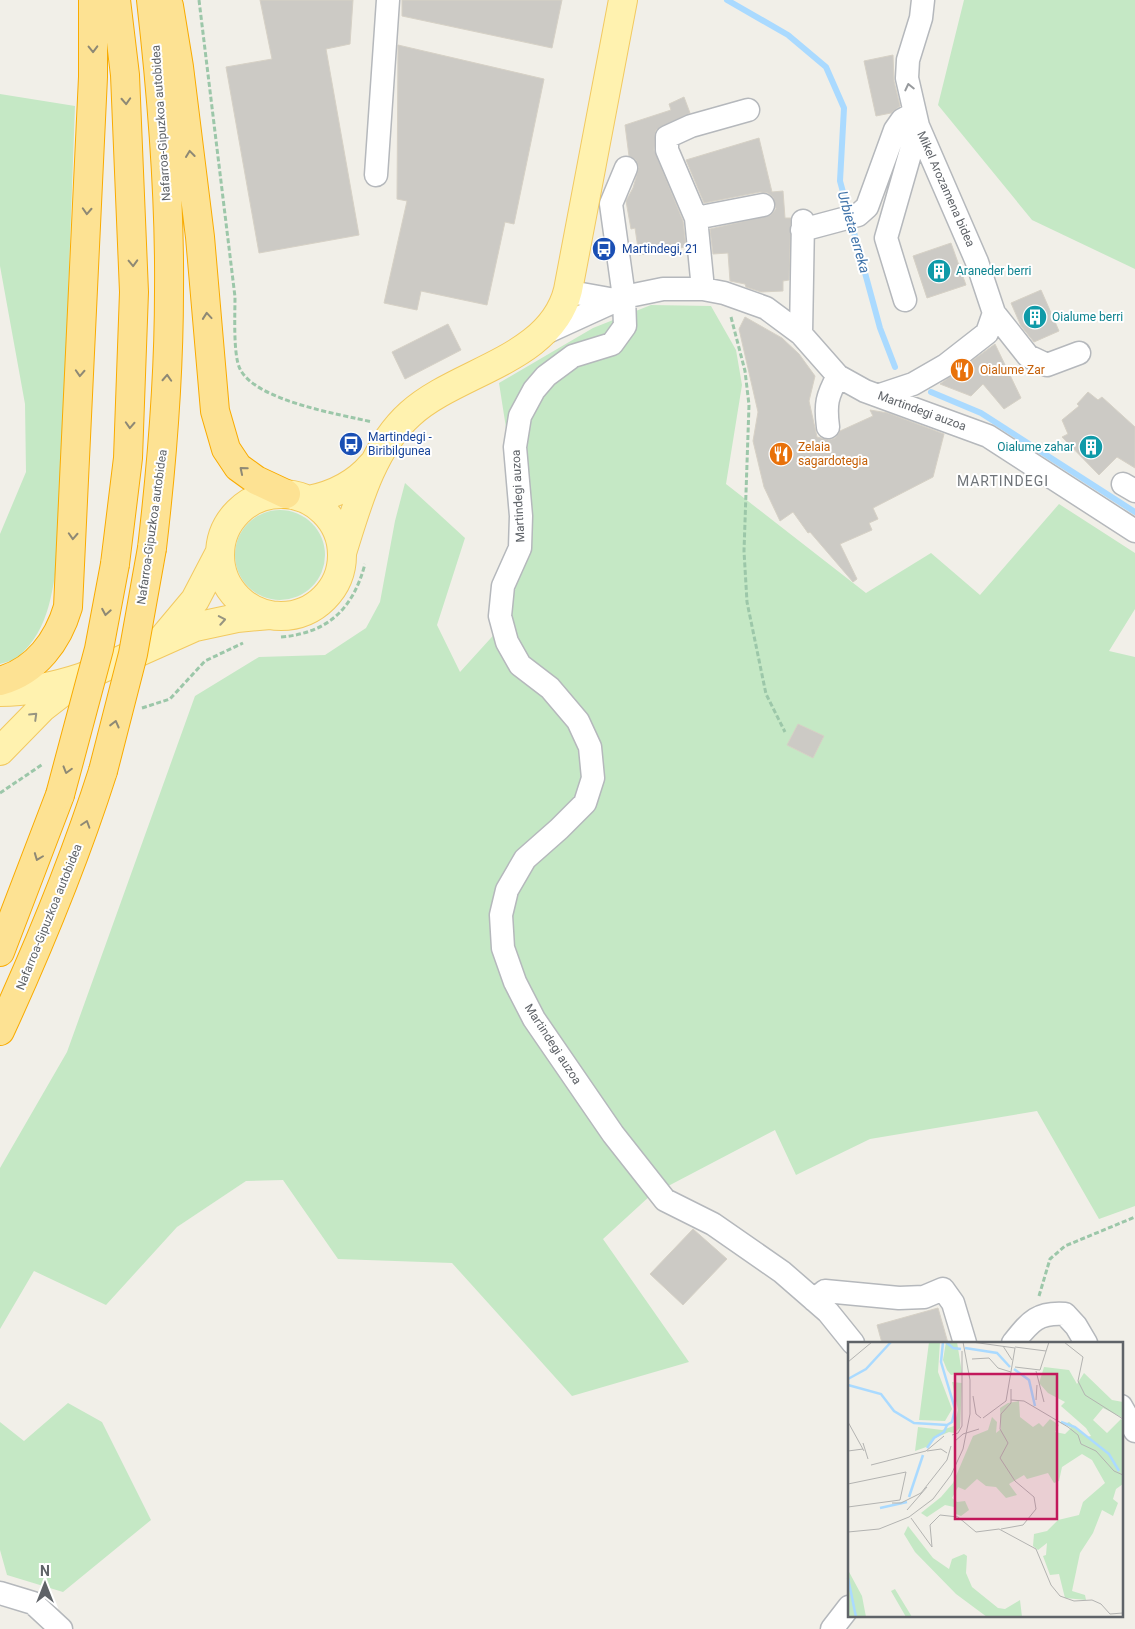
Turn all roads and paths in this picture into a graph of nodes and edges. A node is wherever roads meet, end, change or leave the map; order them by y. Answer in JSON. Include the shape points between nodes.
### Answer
{"nodes":[{"id":1,"x":92,"y":0,"type":"edge"},
{"id":2,"x":116,"y":0,"type":"edge"},
{"id":3,"x":151,"y":0,"type":"edge"},
{"id":4,"x":168,"y":0,"type":"edge"},
{"id":5,"x":199,"y":0,"type":"edge"},
{"id":6,"x":388,"y":0,"type":"edge"},
{"id":7,"x":624,"y":0,"type":"edge"},
{"id":8,"x":923,"y":0,"type":"edge"},
{"id":9,"x":748,"y":110,"type":"dead end"},
{"id":10,"x":917,"y":120,"type":"junction"},
{"id":11,"x":626,"y":168,"type":"dead end"},
{"id":12,"x":376,"y":174,"type":"dead end"},
{"id":13,"x":763,"y":205,"type":"dead end"},
{"id":14,"x":696,"y":218,"type":"junction"},
{"id":15,"x":572,"y":291,"type":"junction"},
{"id":16,"x":714,"y":291,"type":"junction"},
{"id":17,"x":620,"y":298,"type":"junction"},
{"id":18,"x":905,"y":300,"type":"dead end"},
{"id":19,"x":994,"y":313,"type":"junction"},
{"id":20,"x":801,"y":334,"type":"junction"},
{"id":21,"x":541,"y":335,"type":"junction"},
{"id":22,"x":1079,"y":353,"type":"dead end"},
{"id":23,"x":838,"y":376,"type":"junction"},
{"id":24,"x":880,"y":395,"type":"junction"},
{"id":25,"x":828,"y":427,"type":"dead end"},
{"id":26,"x":397,"y":428,"type":"junction"},
{"id":27,"x":377,"y":458,"type":"junction"},
{"id":28,"x":297,"y":497,"type":"junction"},
{"id":29,"x":1135,"y":531,"type":"edge"},
{"id":30,"x":220,"y":552,"type":"junction"},
{"id":31,"x":342,"y":553,"type":"junction"},
{"id":32,"x":270,"y":615,"type":"junction"},
{"id":33,"x":159,"y":642,"type":"junction"},
{"id":34,"x":83,"y":678,"type":"junction"},
{"id":35,"x":0,"y":680,"type":"edge"},
{"id":36,"x":0,"y":692,"type":"edge"},
{"id":37,"x":785,"y":732,"type":"dead end"},
{"id":38,"x":0,"y":751,"type":"edge"},
{"id":39,"x":0,"y":952,"type":"edge"},
{"id":40,"x":0,"y":1031,"type":"edge"},
{"id":41,"x":1135,"y":1217,"type":"edge"},
{"id":42,"x":814,"y":1300,"type":"junction"},
{"id":43,"x":1034,"y":1318,"type":"junction"},
{"id":44,"x":852,"y":1342,"type":"edge"},
{"id":45,"x":966,"y":1342,"type":"edge"},
{"id":46,"x":1015,"y":1342,"type":"edge"},
{"id":47,"x":1085,"y":1342,"type":"edge"},
{"id":48,"x":1122,"y":1408,"type":"edge"},
{"id":49,"x":1135,"y":1431,"type":"edge"},
{"id":50,"x":0,"y":1593,"type":"edge"},
{"id":51,"x":848,"y":1608,"type":"edge"},
{"id":52,"x":61,"y":1629,"type":"edge"},
{"id":53,"x":832,"y":1629,"type":"edge"}],
"edges":[{"from":1,"to":35,"type":"highway","one_way":true,"via":[[93,77],[68,607],[56,638],[46,652],[20,673]]},
{"from":2,"to":39,"type":"highway","one_way":true,"bridge":true,"via":[[125,84],[134,292],[128,458],[99,649],[60,795]]},
{"from":40,"to":3,"type":"highway","name":"Nafarroa-Gipuzkoa autobidea","one_way":true,"bridge":true,"via":[[42,940],[81,840],[103,771],[132,654],[152,548],[162,456],[170,291],[166,166]]},
{"from":28,"to":4,"type":"highway","one_way":true,"via":[[256,480],[238,467],[226,449],[215,411],[200,237]]},
{"from":5,"to":26,"type":"path","via":[[235,297],[239,369],[253,385],[283,398],[322,411]]},
{"from":6,"to":12,"type":"street"},
{"from":7,"to":15,"type":"main road"},
{"from":10,"to":8,"type":"street","name":"Mikel Arozamena bidea","one_way":true,"via":[[907,78],[908,60]]},
{"from":9,"to":14,"type":"street","via":[[690,126],[667,137],[667,150]]},
{"from":10,"to":18,"type":"street","name":"Mikel Arozamena bidea","via":[[886,238]]},
{"from":10,"to":19,"type":"street","name":"Mikel Arozamena bidea","via":[[977,262]]},
{"from":10,"to":20,"type":"street","via":[[902,120],[896,130],[866,207],[849,217],[802,226]]},
{"from":11,"to":17,"type":"street","via":[[611,204]]},
{"from":13,"to":14,"type":"street"},
{"from":14,"to":16,"type":"street"},
{"from":15,"to":17,"type":"street","name":"Martindegi auzoa"},
{"from":15,"to":21,"type":"main road","via":[[555,321]]},
{"from":16,"to":17,"type":"street","name":"Martindegi auzoa","via":[[663,289]]},
{"from":16,"to":20,"type":"street","name":"Martindegi auzoa","via":[[766,308]]},
{"from":16,"to":37,"type":"path","via":[[745,371],[749,405],[744,551],[747,602],[766,694]]},
{"from":17,"to":21,"type":"street","name":"Martindegi auzoa"},
{"from":17,"to":42,"type":"street","name":"Martindegi auzoa","via":[[625,326],[612,344],[573,356],[546,376],[520,416],[515,446],[521,516],[520,548],[503,586],[500,616],[507,642],[520,666],[550,688],[578,721],[590,747],[593,778],[585,803],[526,859],[507,890],[500,915],[503,948],[515,982],[534,1019],[613,1134],[665,1200],[714,1224],[782,1272]]},
{"from":19,"to":22,"type":"street","name":"Mikel Arozamena bidea","via":[[1028,356],[1047,365]]},
{"from":19,"to":24,"type":"street","via":[[987,333],[946,364],[914,384]]},
{"from":20,"to":23,"type":"street","name":"Martindegi auzoa"},
{"from":21,"to":26,"type":"main road","via":[[426,403]]},
{"from":23,"to":24,"type":"street","name":"Martindegi auzoa","via":[[865,391]]},
{"from":23,"to":25,"type":"street","via":[[825,406]]},
{"from":24,"to":29,"type":"street","name":"Martindegi auzoa","via":[[988,436]]},
{"from":26,"to":27,"type":"main road"},
{"from":27,"to":28,"type":"main road","via":[[369,469],[347,486],[328,495]]},
{"from":27,"to":31,"type":"main road"},
{"from":28,"to":30,"type":"main road","via":[[266,495],[248,503],[233,516],[224,533]]},
{"from":28,"to":31,"type":"main road","via":[[323,510],[333,522],[340,537]]},
{"from":30,"to":32,"type":"main road","via":[[221,569],[238,599],[252,609]]},
{"from":30,"to":33,"type":"main road","via":[[196,600]]},
{"from":31,"to":32,"type":"main road","via":[[340,571],[333,588],[321,601],[306,611],[288,616]]},
{"from":33,"to":32,"type":"main road","one_way":true,"via":[[214,622]]},
{"from":33,"to":34,"type":"main road"},
{"from":34,"to":36,"type":"main road","via":[[45,688]]},
{"from":38,"to":34,"type":"main road","one_way":true,"via":[[42,708]]},
{"from":41,"to":43,"type":"path","via":[[1065,1246],[1050,1259]]},
{"from":42,"to":44,"type":"street","name":"Martindegi auzoa"},
{"from":42,"to":45,"type":"street","via":[[825,1291],[900,1298],[924,1297],[943,1289],[953,1303]]},
{"from":43,"to":46,"type":"street"},
{"from":43,"to":47,"type":"street","via":[[1050,1313],[1065,1314]]},
{"from":48,"to":49,"type":"street"},
{"from":50,"to":52,"type":"street","via":[[33,1603]]},
{"from":51,"to":53,"type":"street"}]}
